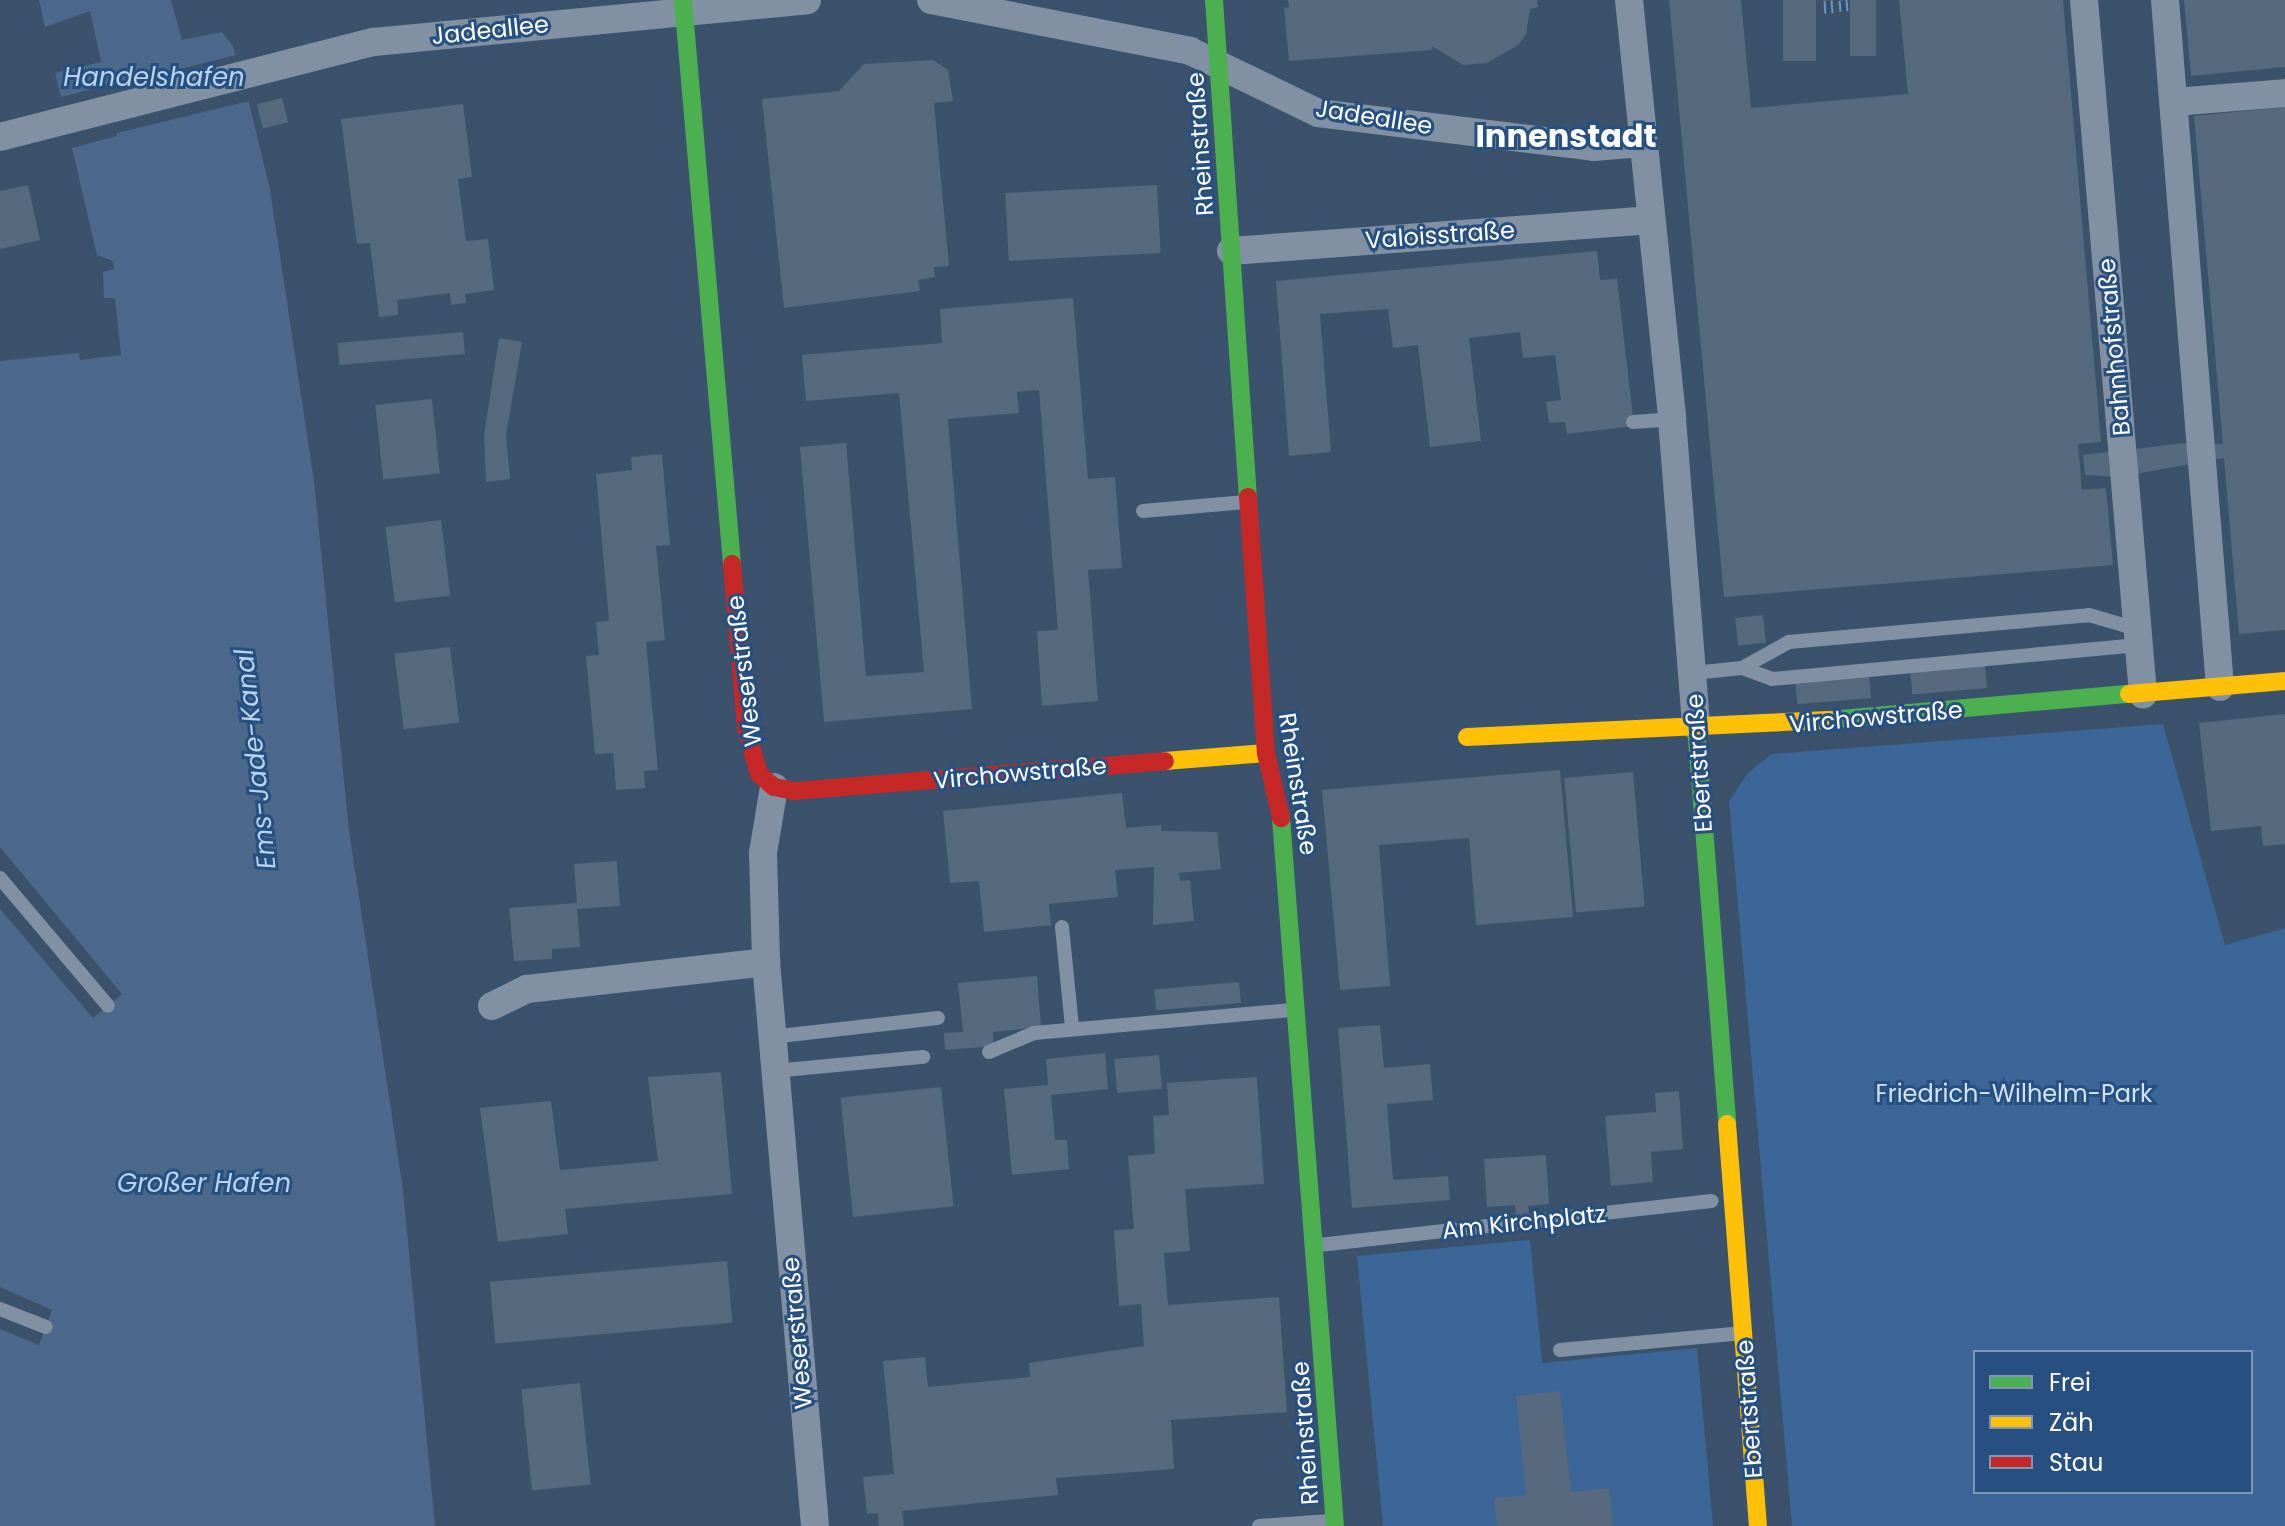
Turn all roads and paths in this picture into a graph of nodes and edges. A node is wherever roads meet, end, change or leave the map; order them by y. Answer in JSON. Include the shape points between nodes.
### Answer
{"nodes":[{"id":1,"x":807,"y":0,"type":"edge"},
{"id":2,"x":931,"y":0,"type":"edge"},
{"id":3,"x":1214,"y":0,"type":"edge"},
{"id":4,"x":1629,"y":0,"type":"edge"},
{"id":5,"x":2084,"y":0,"type":"edge"},
{"id":6,"x":2165,"y":0,"type":"edge"},
{"id":7,"x":684,"y":5,"type":"edge"},
{"id":8,"x":1218,"y":60,"type":"junction"},
{"id":9,"x":2285,"y":93,"type":"edge"},
{"id":10,"x":2174,"y":102,"type":"junction"},
{"id":11,"x":0,"y":137,"type":"edge"},
{"id":12,"x":1642,"y":143,"type":"junction"},
{"id":13,"x":1649,"y":220,"type":"junction"},
{"id":14,"x":1231,"y":251,"type":"junction"},
{"id":15,"x":1672,"y":419,"type":"junction"},
{"id":16,"x":1633,"y":422,"type":"dead end"},
{"id":17,"x":1247,"y":502,"type":"junction"},
{"id":18,"x":1143,"y":511,"type":"dead end"},
{"id":19,"x":2138,"y":637,"type":"junction"},
{"id":20,"x":1742,"y":668,"type":"junction"},
{"id":21,"x":1693,"y":673,"type":"junction"},
{"id":22,"x":2285,"y":681,"type":"edge"},
{"id":23,"x":2220,"y":687,"type":"junction"},
{"id":24,"x":2143,"y":694,"type":"junction"},
{"id":25,"x":1696,"y":726,"type":"junction"},
{"id":26,"x":1467,"y":737,"type":"dead end"},
{"id":27,"x":1266,"y":753,"type":"junction"},
{"id":28,"x":774,"y":787,"type":"junction"},
{"id":29,"x":0,"y":878,"type":"edge"},
{"id":30,"x":1062,"y":927,"type":"dead end"},
{"id":31,"x":766,"y":962,"type":"junction"},
{"id":32,"x":108,"y":1006,"type":"dead end"},
{"id":33,"x":492,"y":1006,"type":"dead end"},
{"id":34,"x":1294,"y":1010,"type":"junction"},
{"id":35,"x":938,"y":1018,"type":"dead end"},
{"id":36,"x":1072,"y":1028,"type":"junction"},
{"id":37,"x":771,"y":1037,"type":"junction"},
{"id":38,"x":989,"y":1052,"type":"dead end"},
{"id":39,"x":923,"y":1057,"type":"dead end"},
{"id":40,"x":774,"y":1071,"type":"junction"},
{"id":41,"x":1722,"y":1200,"type":"junction"},
{"id":42,"x":1317,"y":1245,"type":"junction"},
{"id":43,"x":0,"y":1309,"type":"edge"},
{"id":44,"x":46,"y":1327,"type":"dead end"},
{"id":45,"x":1743,"y":1333,"type":"junction"},
{"id":46,"x":1560,"y":1350,"type":"dead end"},
{"id":47,"x":1335,"y":1523,"type":"edge"},
{"id":48,"x":815,"y":1526,"type":"edge"},
{"id":49,"x":1259,"y":1526,"type":"edge"},
{"id":50,"x":1758,"y":1526,"type":"edge"}],
"edges":[{"from":1,"to":7,"type":"street","name":"Jadeallee"},
{"from":2,"to":8,"type":"street","name":"Jadeallee","via":[[1124,35]]},
{"from":3,"to":8,"type":"street","name":"Rheinstraße"},
{"from":4,"to":12,"type":"street","name":"Ebertstraße"},
{"from":5,"to":19,"type":"street","name":"Bahnhofstraße"},
{"from":6,"to":10,"type":"street"},
{"from":7,"to":11,"type":"street","name":"Jadeallee","via":[[374,42]]},
{"from":7,"to":28,"type":"street","name":"Weserstraße","via":[[746,728],[759,774]]},
{"from":8,"to":12,"type":"street","name":"Jadeallee","via":[[1318,113],[1594,147]]},
{"from":8,"to":14,"type":"street","name":"Rheinstraße"},
{"from":9,"to":10,"type":"street"},
{"from":10,"to":23,"type":"street"},
{"from":12,"to":13,"type":"street","name":"Ebertstraße"},
{"from":13,"to":14,"type":"street","name":"Valoisstraße"},
{"from":13,"to":15,"type":"street","name":"Ebertstraße"},
{"from":14,"to":17,"type":"street","name":"Rheinstraße"},
{"from":15,"to":16,"type":"lane"},
{"from":15,"to":21,"type":"street","name":"Ebertstraße"},
{"from":17,"to":18,"type":"lane"},
{"from":17,"to":27,"type":"street","name":"Rheinstraße"},
{"from":19,"to":20,"type":"lane","via":[[1772,679]]},
{"from":19,"to":20,"type":"lane","via":[[2089,615],[1789,642]]},
{"from":19,"to":24,"type":"street","name":"Bahnhofstraße"},
{"from":20,"to":21,"type":"lane"},
{"from":21,"to":25,"type":"street","name":"Ebertstraße"},
{"from":22,"to":23,"type":"street","name":"Virchowstraße"},
{"from":23,"to":24,"type":"street","name":"Virchowstraße"},
{"from":24,"to":25,"type":"street","name":"Virchowstraße","via":[[1768,726]]},
{"from":25,"to":26,"type":"street","name":"Virchowstraße"},
{"from":25,"to":41,"type":"street","name":"Ebertstraße"},
{"from":27,"to":28,"type":"street","name":"Virchowstraße","via":[[794,791]]},
{"from":27,"to":34,"type":"street","name":"Rheinstraße","via":[[1285,836]]},
{"from":28,"to":31,"type":"street","name":"Weserstraße","via":[[763,853]]},
{"from":29,"to":32,"type":"lane"},
{"from":30,"to":36,"type":"lane"},
{"from":31,"to":33,"type":"street","via":[[527,989]]},
{"from":31,"to":37,"type":"street","name":"Weserstraße"},
{"from":34,"to":36,"type":"lane"},
{"from":34,"to":42,"type":"street","name":"Rheinstraße","via":[[1306,1112],[1308,1201]]},
{"from":35,"to":37,"type":"lane"},
{"from":36,"to":38,"type":"lane","via":[[1034,1033]]},
{"from":37,"to":40,"type":"street","name":"Weserstraße"},
{"from":39,"to":40,"type":"lane"},
{"from":40,"to":48,"type":"street","name":"Weserstraße"},
{"from":41,"to":42,"type":"lane","name":"Am Kirchplatz"},
{"from":41,"to":45,"type":"street","name":"Ebertstraße"},
{"from":42,"to":47,"type":"street","name":"Rheinstraße"},
{"from":43,"to":44,"type":"lane"},
{"from":45,"to":46,"type":"lane"},
{"from":45,"to":50,"type":"street","name":"Ebertstraße"},
{"from":47,"to":49,"type":"lane"}]}
